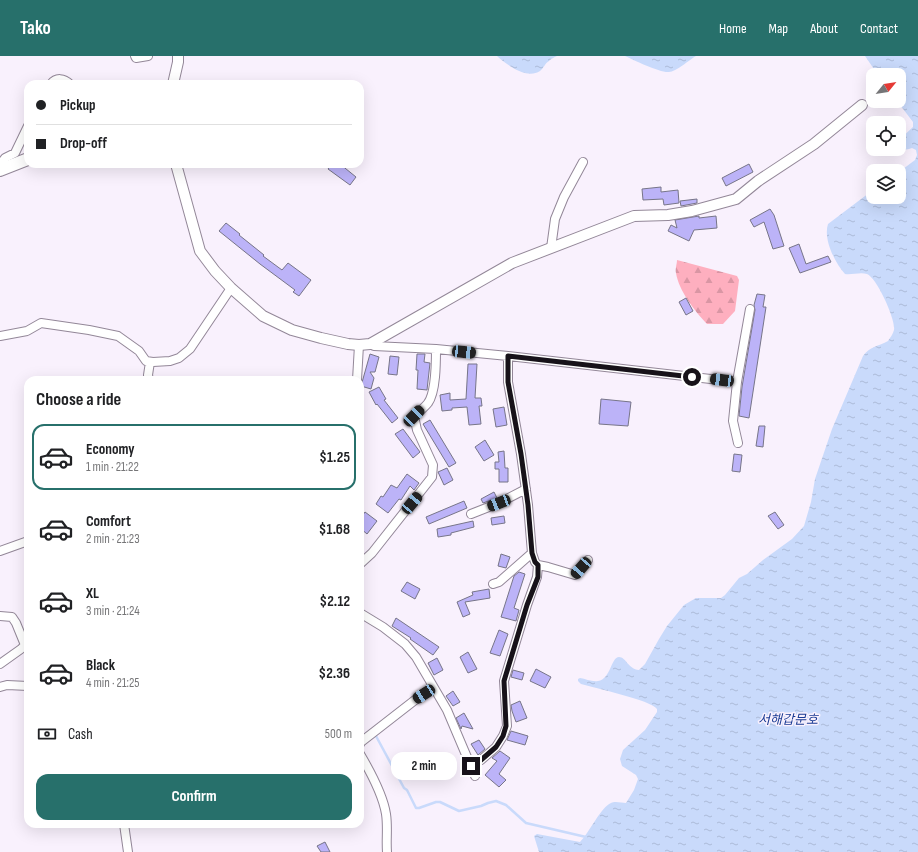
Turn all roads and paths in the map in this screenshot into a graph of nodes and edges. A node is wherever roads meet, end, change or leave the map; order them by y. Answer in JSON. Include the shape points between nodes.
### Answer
{"nodes":[{"id":1,"x":134,"y":56,"type":"edge"},
{"id":2,"x":148,"y":56,"type":"edge"},
{"id":3,"x":178,"y":56,"type":"edge"},
{"id":4,"x":53,"y":80,"type":"edge"},
{"id":5,"x":63,"y":80,"type":"edge"},
{"id":6,"x":174,"y":80,"type":"edge"},
{"id":7,"x":862,"y":105,"type":"dead end"},
{"id":8,"x":24,"y":134,"type":"edge"},
{"id":9,"x":24,"y":161,"type":"edge"},
{"id":10,"x":583,"y":162,"type":"dead end"},
{"id":11,"x":0,"y":165,"type":"edge"},
{"id":12,"x":177,"y":168,"type":"edge"},
{"id":13,"x":0,"y":170,"type":"edge"},
{"id":14,"x":551,"y":248,"type":"junction"},
{"id":15,"x":231,"y":288,"type":"junction"},
{"id":16,"x":750,"y":309,"type":"dead end"},
{"id":17,"x":0,"y":336,"type":"edge"},
{"id":18,"x":370,"y":344,"type":"junction"},
{"id":19,"x":358,"y":345,"type":"junction"},
{"id":20,"x":436,"y":350,"type":"junction"},
{"id":21,"x":508,"y":356,"type":"junction"},
{"id":22,"x":150,"y":362,"type":"junction"},
{"id":23,"x":148,"y":376,"type":"edge"},
{"id":24,"x":357,"y":376,"type":"edge"},
{"id":25,"x":737,"y":382,"type":"junction"},
{"id":26,"x":738,"y":443,"type":"dead end"},
{"id":27,"x":526,"y":489,"type":"junction"},
{"id":28,"x":471,"y":514,"type":"dead end"},
{"id":29,"x":24,"y":542,"type":"edge"},
{"id":30,"x":0,"y":551,"type":"edge"},
{"id":31,"x":532,"y":553,"type":"junction"},
{"id":32,"x":364,"y":560,"type":"edge"},
{"id":33,"x":588,"y":560,"type":"dead end"},
{"id":34,"x":538,"y":565,"type":"junction"},
{"id":35,"x":493,"y":584,"type":"dead end"},
{"id":36,"x":364,"y":615,"type":"edge"},
{"id":37,"x":0,"y":616,"type":"edge"},
{"id":38,"x":24,"y":643,"type":"edge"},
{"id":39,"x":24,"y":646,"type":"edge"},
{"id":40,"x":0,"y":664,"type":"edge"},
{"id":41,"x":24,"y":686,"type":"edge"},
{"id":42,"x":0,"y":687,"type":"edge"},
{"id":43,"x":434,"y":688,"type":"junction"},
{"id":44,"x":364,"y":740,"type":"edge"},
{"id":45,"x":364,"y":760,"type":"edge"},
{"id":46,"x":471,"y":766,"type":"junction"},
{"id":47,"x":475,"y":776,"type":"dead end"},
{"id":48,"x":125,"y":828,"type":"edge"},
{"id":49,"x":128,"y":852,"type":"edge"},
{"id":50,"x":387,"y":852,"type":"edge"}],
"edges":[{"from":1,"to":2,"type":"street"},
{"from":3,"to":6,"type":"street"},
{"from":4,"to":5,"type":"street"},
{"from":7,"to":14,"type":"street","via":[[814,144],[758,181],[736,199],[668,215],[634,216]]},
{"from":8,"to":11,"type":"street","via":[[15,153],[5,158]]},
{"from":9,"to":13,"type":"main road"},
{"from":10,"to":14,"type":"street","via":[[555,219]]},
{"from":12,"to":15,"type":"street","via":[[200,251]]},
{"from":14,"to":18,"type":"street","via":[[500,269]]},
{"from":15,"to":19,"type":"street","via":[[263,316],[292,330]]},
{"from":15,"to":22,"type":"street","via":[[190,349],[179,358],[170,361]]},
{"from":16,"to":25,"type":"street"},
{"from":17,"to":22,"type":"street","via":[[27,331],[41,323],[89,330],[118,336]]},
{"from":18,"to":19,"type":"street"},
{"from":18,"to":20,"type":"street"},
{"from":19,"to":24,"type":"street"},
{"from":20,"to":21,"type":"street"},
{"from":20,"to":32,"type":"street","via":[[434,385],[429,402],[414,416],[417,430],[433,465],[432,477]]},
{"from":21,"to":25,"type":"street"},
{"from":21,"to":27,"type":"street","via":[[508,382]]},
{"from":22,"to":23,"type":"street"},
{"from":25,"to":26,"type":"street","via":[[733,420]]},
{"from":27,"to":28,"type":"street"},
{"from":27,"to":31,"type":"street"},
{"from":29,"to":30,"type":"street"},
{"from":31,"to":34,"type":"street"},
{"from":31,"to":35,"type":"street","via":[[499,582]]},
{"from":33,"to":34,"type":"street","via":[[575,575]]},
{"from":34,"to":46,"type":"street","via":[[538,577],[504,681],[506,726],[503,736],[496,747]]},
{"from":36,"to":43,"type":"street","via":[[405,644],[416,657]]},
{"from":37,"to":38,"type":"street","via":[[12,617]]},
{"from":39,"to":40,"type":"street"},
{"from":41,"to":42,"type":"street"},
{"from":43,"to":44,"type":"street"},
{"from":43,"to":46,"type":"street"},
{"from":45,"to":50,"type":"street","via":[[384,804]]},
{"from":46,"to":47,"type":"street"},
{"from":48,"to":49,"type":"street"}]}
